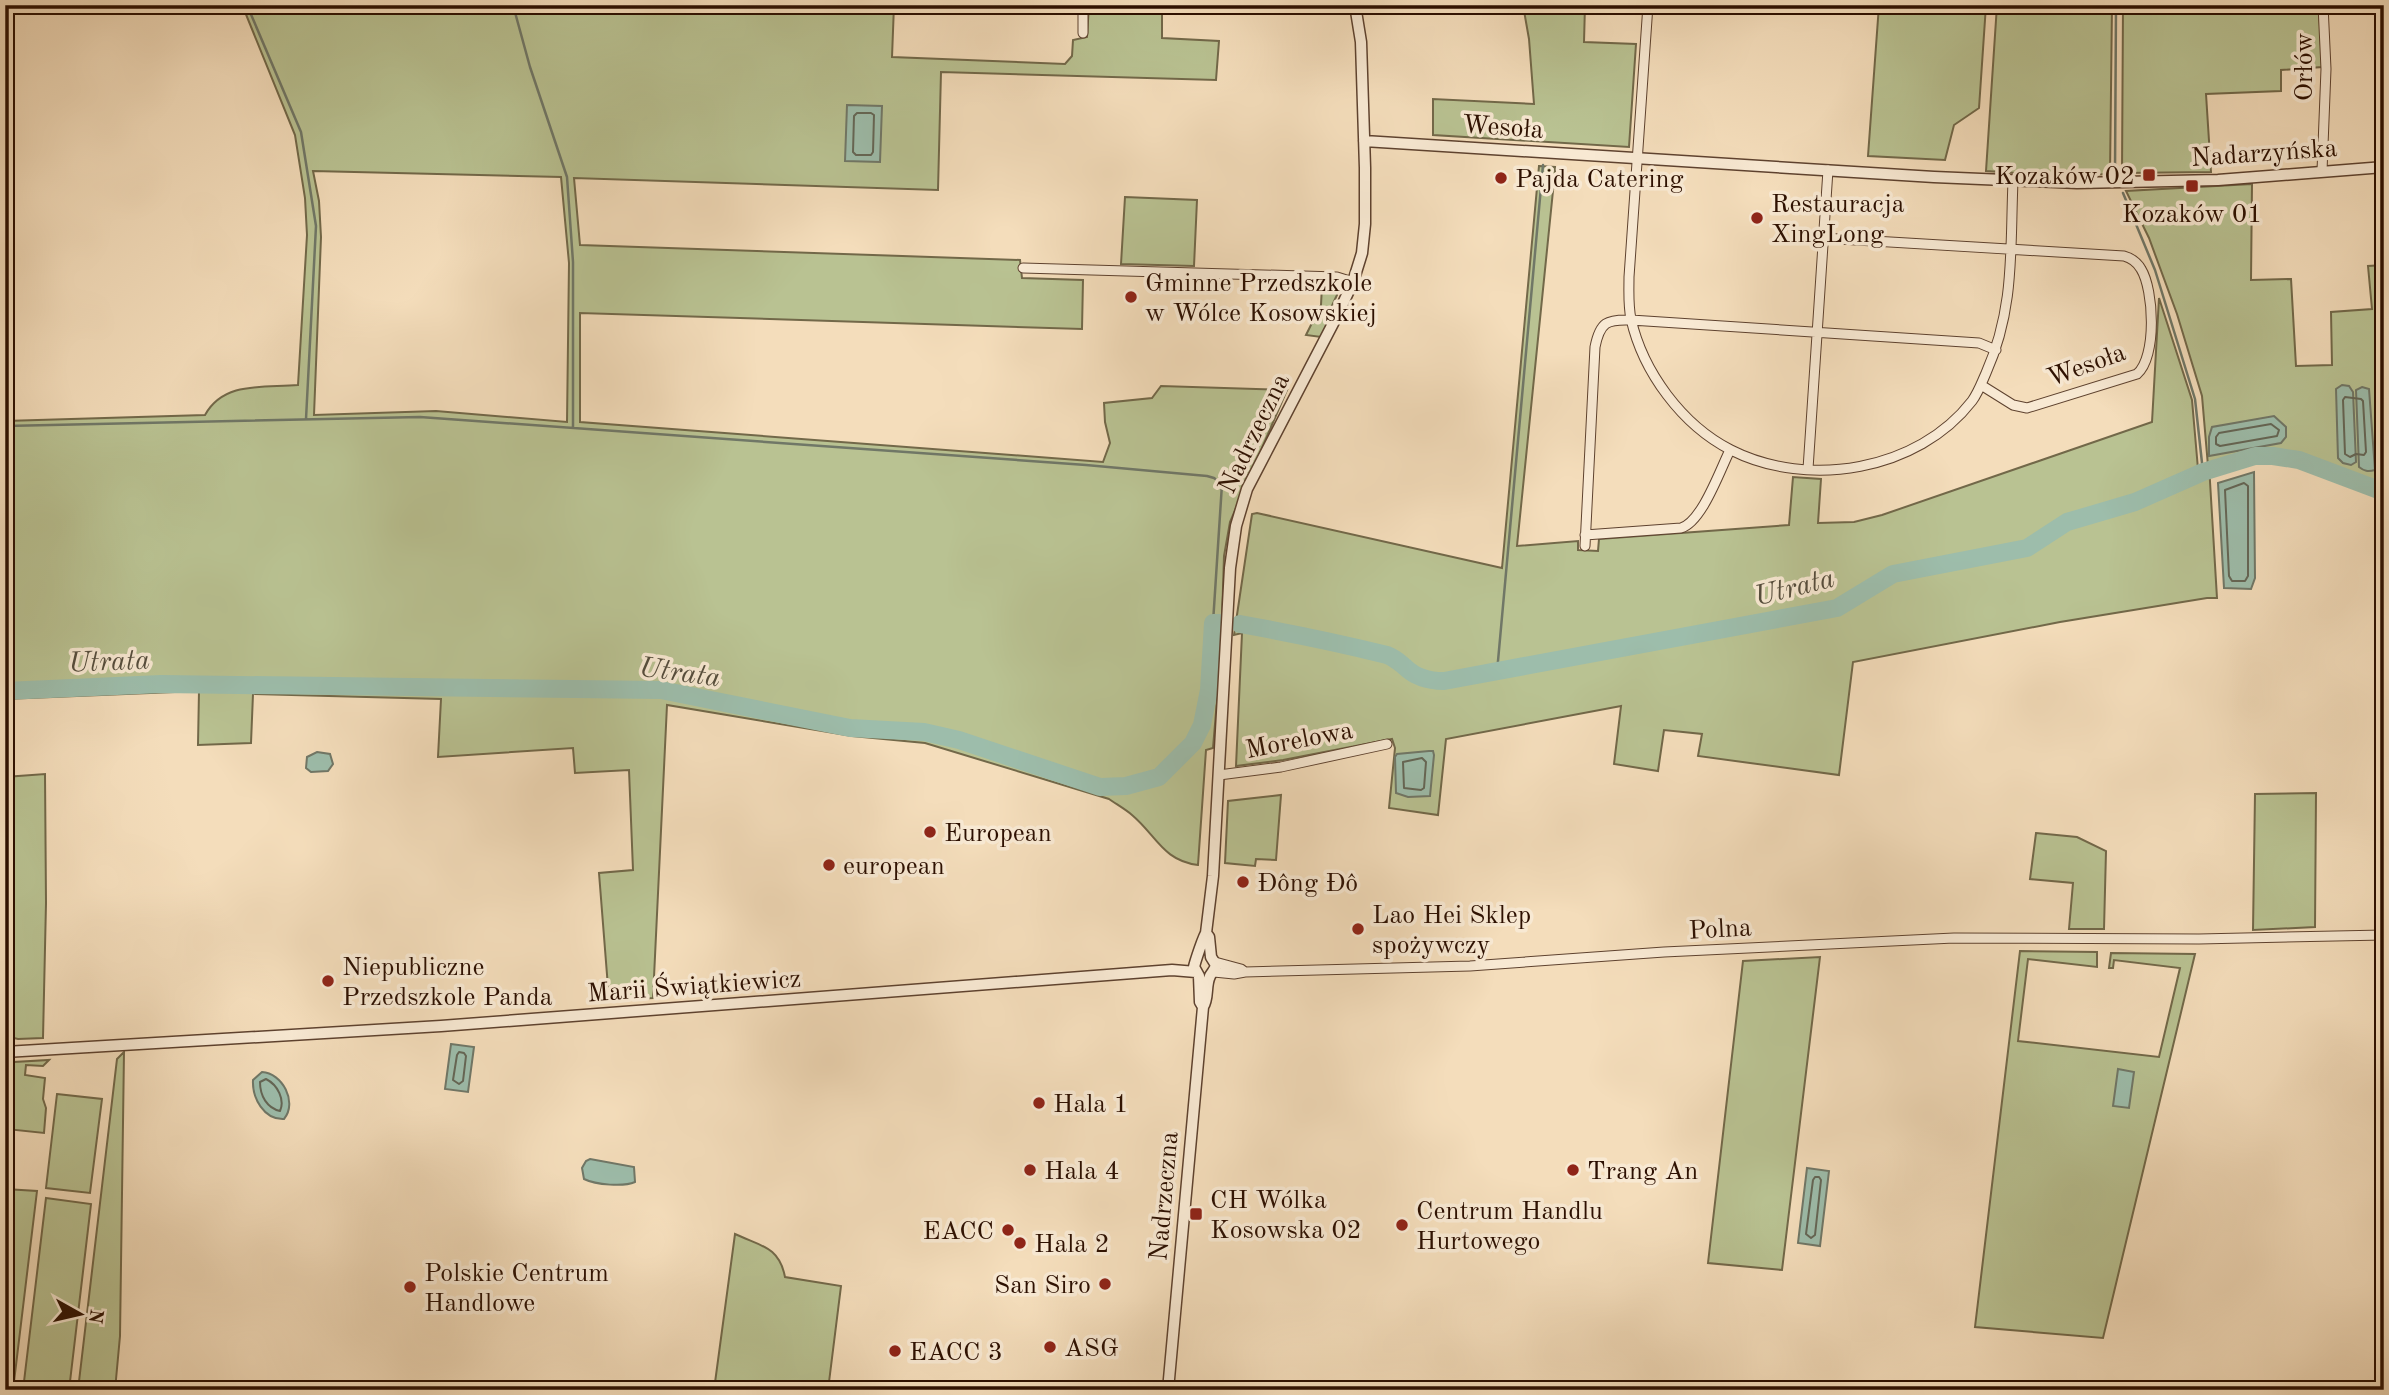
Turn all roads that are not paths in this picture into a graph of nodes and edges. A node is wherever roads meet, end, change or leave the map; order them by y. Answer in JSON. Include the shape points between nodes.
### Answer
{"nodes":[{"id":1,"x":10,"y":5,"type":"edge"},
{"id":2,"x":1083,"y":5,"type":"edge"},
{"id":3,"x":1355,"y":5,"type":"edge"},
{"id":4,"x":1648,"y":5,"type":"edge"},
{"id":5,"x":2323,"y":5,"type":"edge"},
{"id":6,"x":5,"y":16,"type":"edge"},
{"id":7,"x":1083,"y":33,"type":"dead end"},
{"id":8,"x":1364,"y":141,"type":"junction"},
{"id":9,"x":1639,"y":157,"type":"junction"},
{"id":10,"x":2384,"y":167,"type":"edge"},
{"id":11,"x":1828,"y":170,"type":"junction"},
{"id":12,"x":2322,"y":172,"type":"junction"},
{"id":13,"x":2013,"y":181,"type":"junction"},
{"id":14,"x":2147,"y":182,"type":"joint"},
{"id":15,"x":1823,"y":238,"type":"junction"},
{"id":16,"x":2010,"y":249,"type":"junction"},
{"id":17,"x":1023,"y":268,"type":"dead end"},
{"id":18,"x":1353,"y":282,"type":"junction"},
{"id":19,"x":1631,"y":320,"type":"junction"},
{"id":20,"x":1816,"y":334,"type":"junction"},
{"id":21,"x":1996,"y":349,"type":"junction"},
{"id":22,"x":1981,"y":385,"type":"junction"},
{"id":23,"x":1730,"y":450,"type":"junction"},
{"id":24,"x":1808,"y":469,"type":"junction"},
{"id":25,"x":1586,"y":535,"type":"junction"},
{"id":26,"x":1585,"y":547,"type":"dead end"},
{"id":27,"x":1387,"y":744,"type":"dead end"},
{"id":28,"x":1219,"y":775,"type":"junction"},
{"id":29,"x":2384,"y":934,"type":"edge"},
{"id":30,"x":1205,"y":967,"type":"junction"},
{"id":31,"x":5,"y":1052,"type":"edge"},
{"id":32,"x":1168,"y":1390,"type":"edge"}],
"edges":[{"from":1,"to":6,"type":"street"},
{"from":2,"to":7,"type":"street"},
{"from":3,"to":8,"type":"street","name":"Nadrzeczna","via":[[1361,42]]},
{"from":4,"to":9,"type":"street"},
{"from":5,"to":12,"type":"street","name":"Orłów"},
{"from":8,"to":9,"type":"street","name":"Wesoła"},
{"from":8,"to":18,"type":"street","name":"Nadrzeczna","via":[[1364,239]]},
{"from":9,"to":11,"type":"street","name":"Wesoła"},
{"from":9,"to":19,"type":"street","via":[[1629,288]]},
{"from":10,"to":12,"type":"street","name":"Nadarzyńska"},
{"from":11,"to":13,"type":"street","name":"Wesoła"},
{"from":11,"to":15,"type":"street"},
{"from":12,"to":14,"type":"street","name":"Nadarzyńska"},
{"from":13,"to":14,"type":"street","name":"Wesoła"},
{"from":13,"to":16,"type":"street"},
{"from":15,"to":16,"type":"street","name":"Wesoła"},
{"from":15,"to":20,"type":"street"},
{"from":16,"to":21,"type":"street","via":[[2008,306]]},
{"from":16,"to":22,"type":"street","name":"Wesoła","via":[[2124,256],[2137,263],[2150,297],[2148,359],[2137,374],[2027,408],[2012,405]]},
{"from":17,"to":18,"type":"street","via":[[1337,277]]},
{"from":18,"to":28,"type":"street","name":"Nadrzeczna","via":[[1252,477],[1239,513],[1230,568]]},
{"from":19,"to":20,"type":"street"},
{"from":19,"to":23,"type":"street","via":[[1665,392],[1687,418]]},
{"from":19,"to":25,"type":"street","via":[[1609,321],[1597,336]]},
{"from":20,"to":21,"type":"street","via":[[1979,343]]},
{"from":20,"to":24,"type":"street"},
{"from":21,"to":22,"type":"street"},
{"from":22,"to":24,"type":"street","via":[[1952,422],[1923,443],[1877,463]]},
{"from":23,"to":24,"type":"street","via":[[1772,465]]},
{"from":23,"to":25,"type":"street","via":[[1690,525]]},
{"from":25,"to":26,"type":"street"},
{"from":27,"to":28,"type":"street","name":"Morelowa"},
{"from":28,"to":30,"type":"street","name":"Nadrzeczna"},
{"from":29,"to":30,"type":"street","name":"Polna","via":[[1941,938],[1470,966],[1234,974]]},
{"from":30,"to":31,"type":"street","name":"Marii Świątkiewicz","via":[[441,1027]]},
{"from":30,"to":32,"type":"street","name":"Nadrzeczna","via":[[1206,1003]]}]}
